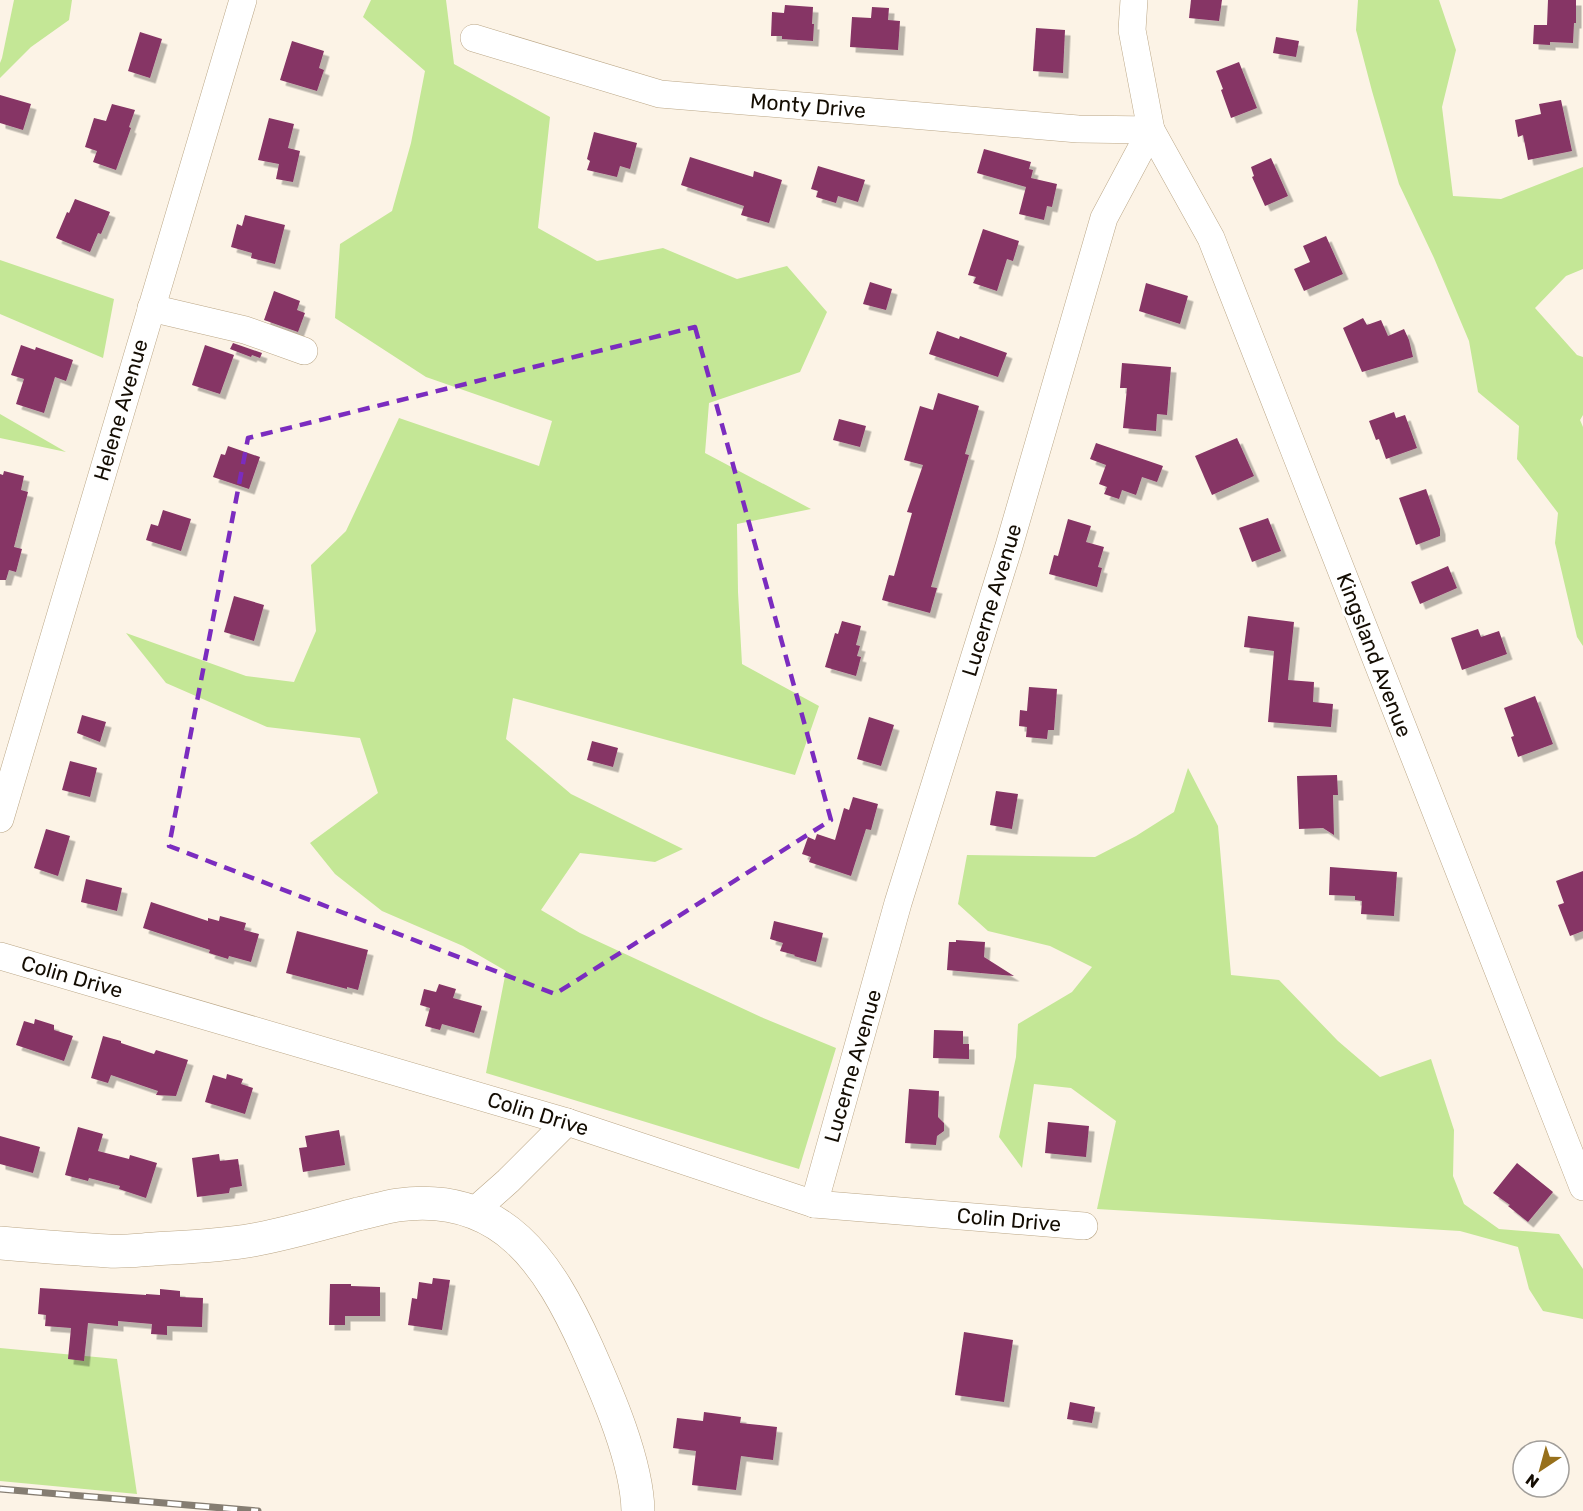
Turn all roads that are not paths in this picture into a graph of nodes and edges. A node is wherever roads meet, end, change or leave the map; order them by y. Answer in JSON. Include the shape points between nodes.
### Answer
{"nodes":[{"id":1,"x":243,"y":0,"type":"edge"},
{"id":2,"x":1134,"y":0,"type":"edge"},
{"id":3,"x":474,"y":38,"type":"dead end"},
{"id":4,"x":1151,"y":130,"type":"junction"},
{"id":5,"x":151,"y":308,"type":"junction"},
{"id":6,"x":304,"y":351,"type":"dead end"},
{"id":7,"x":0,"y":819,"type":"edge"},
{"id":8,"x":0,"y":956,"type":"edge"},
{"id":9,"x":567,"y":1122,"type":"junction"},
{"id":10,"x":1583,"y":1187,"type":"edge"},
{"id":11,"x":814,"y":1204,"type":"junction"},
{"id":12,"x":473,"y":1212,"type":"junction"},
{"id":13,"x":1084,"y":1226,"type":"dead end"},
{"id":14,"x":0,"y":1242,"type":"edge"},
{"id":15,"x":638,"y":1511,"type":"edge"}],
"edges":[{"from":1,"to":5,"type":"street","name":"Helene Avenue"},
{"from":2,"to":4,"type":"street","via":[[1132,30]]},
{"from":3,"to":4,"type":"street","name":"Monty Drive","via":[[660,94],[1078,129]]},
{"from":4,"to":10,"type":"street","name":"Kingsland Avenue","via":[[1211,238]]},
{"from":4,"to":11,"type":"street","name":"Lucerne Avenue","via":[[1104,218],[1009,546],[898,903]]},
{"from":5,"to":6,"type":"street","via":[[245,330]]},
{"from":5,"to":7,"type":"street","name":"Helene Avenue"},
{"from":8,"to":9,"type":"street","name":"Colin Drive"},
{"from":9,"to":11,"type":"street","name":"Colin Drive"},
{"from":9,"to":12,"type":"street"},
{"from":11,"to":13,"type":"street","name":"Colin Drive"},
{"from":12,"to":14,"type":"main road","via":[[451,1206],[398,1205],[253,1240],[190,1247],[111,1251]]},
{"from":12,"to":15,"type":"main road","via":[[498,1224],[525,1245],[565,1301],[617,1423],[633,1475]]}]}
